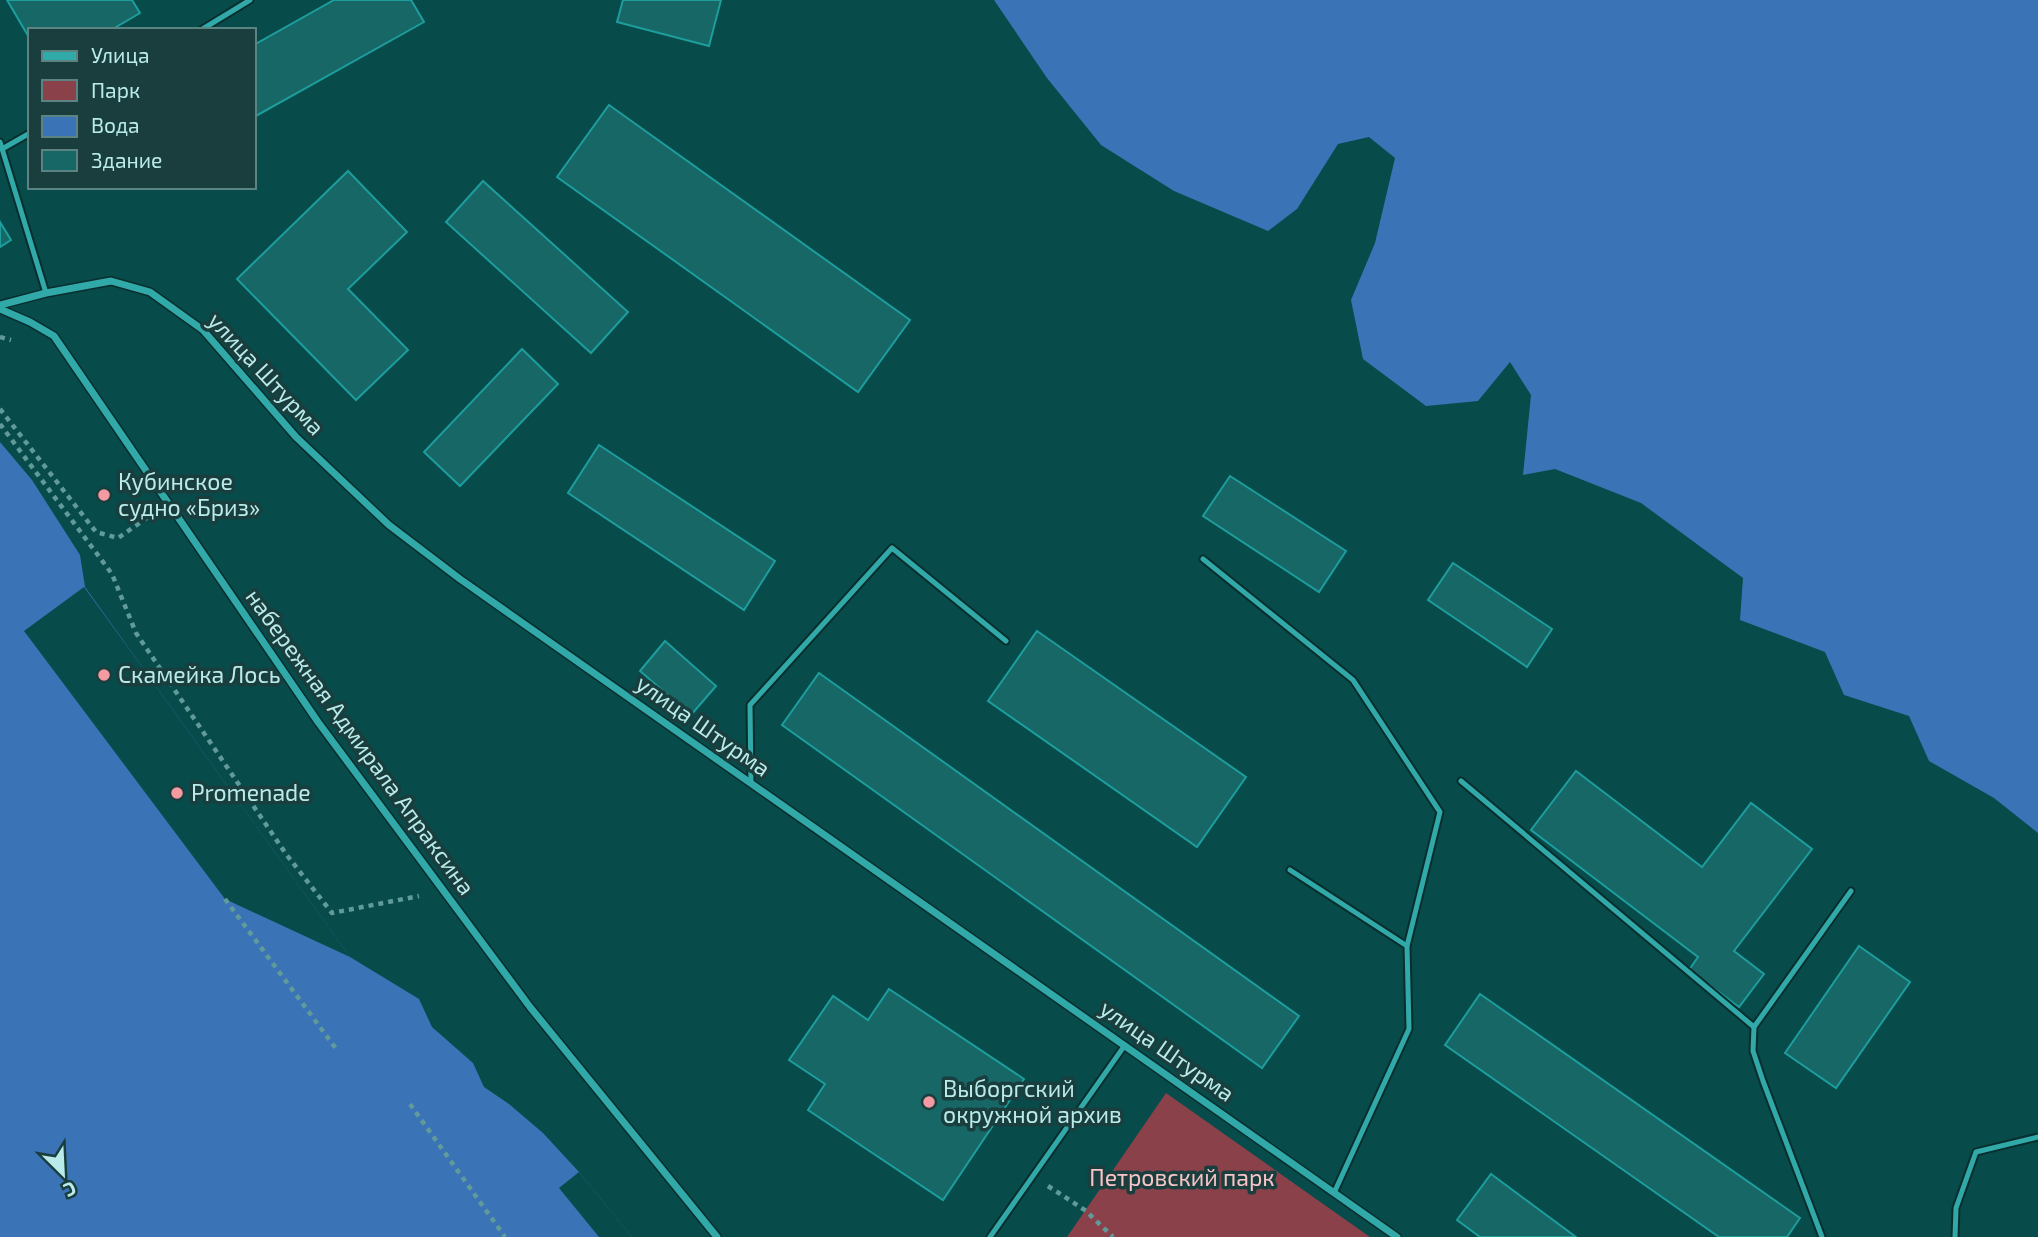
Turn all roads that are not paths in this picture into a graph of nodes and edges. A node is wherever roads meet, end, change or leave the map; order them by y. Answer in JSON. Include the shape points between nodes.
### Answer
{"nodes":[{"id":1,"x":250,"y":0,"type":"edge"},
{"id":2,"x":204,"y":28,"type":"edge"},
{"id":3,"x":28,"y":134,"type":"edge"},
{"id":4,"x":0,"y":142,"type":"edge"},
{"id":5,"x":2,"y":149,"type":"junction"},
{"id":6,"x":46,"y":293,"type":"junction"},
{"id":7,"x":0,"y":307,"type":"edge"},
{"id":8,"x":1203,"y":559,"type":"dead end"},
{"id":9,"x":1006,"y":640,"type":"dead end"},
{"id":10,"x":1461,"y":781,"type":"dead end"},
{"id":11,"x":751,"y":783,"type":"junction"},
{"id":12,"x":1290,"y":870,"type":"dead end"},
{"id":13,"x":1851,"y":891,"type":"dead end"},
{"id":14,"x":1407,"y":946,"type":"junction"},
{"id":15,"x":1755,"y":1027,"type":"junction"},
{"id":16,"x":1125,"y":1045,"type":"junction"},
{"id":17,"x":2038,"y":1137,"type":"edge"},
{"id":18,"x":1334,"y":1193,"type":"junction"},
{"id":19,"x":717,"y":1237,"type":"edge"},
{"id":20,"x":990,"y":1237,"type":"edge"},
{"id":21,"x":1397,"y":1237,"type":"edge"},
{"id":22,"x":1822,"y":1237,"type":"edge"},
{"id":23,"x":1955,"y":1237,"type":"edge"}],
"edges":[{"from":1,"to":2,"type":"lane"},
{"from":3,"to":5,"type":"lane"},
{"from":4,"to":5,"type":"lane"},
{"from":5,"to":6,"type":"lane"},
{"from":6,"to":7,"type":"street","name":"улица Штурма"},
{"from":6,"to":11,"type":"street","name":"улица Штурма","via":[[111,281],[150,292],[203,330],[296,437],[389,525]]},
{"from":7,"to":19,"type":"street","name":"набережная Адмирала Апраксина","via":[[54,336],[318,722],[530,1007]]},
{"from":8,"to":14,"type":"lane","via":[[1353,680],[1440,812]]},
{"from":9,"to":11,"type":"lane","via":[[891,548],[750,705]]},
{"from":10,"to":15,"type":"lane"},
{"from":11,"to":16,"type":"street","name":"улица Штурма"},
{"from":12,"to":14,"type":"lane"},
{"from":13,"to":15,"type":"lane"},
{"from":14,"to":18,"type":"lane","via":[[1409,1029]]},
{"from":15,"to":22,"type":"lane","via":[[1753,1051]]},
{"from":16,"to":18,"type":"street","name":"улица Штурма"},
{"from":16,"to":20,"type":"lane"},
{"from":17,"to":23,"type":"lane","via":[[1976,1152],[1955,1208]]},
{"from":18,"to":21,"type":"street","name":"улица Штурма"}]}
